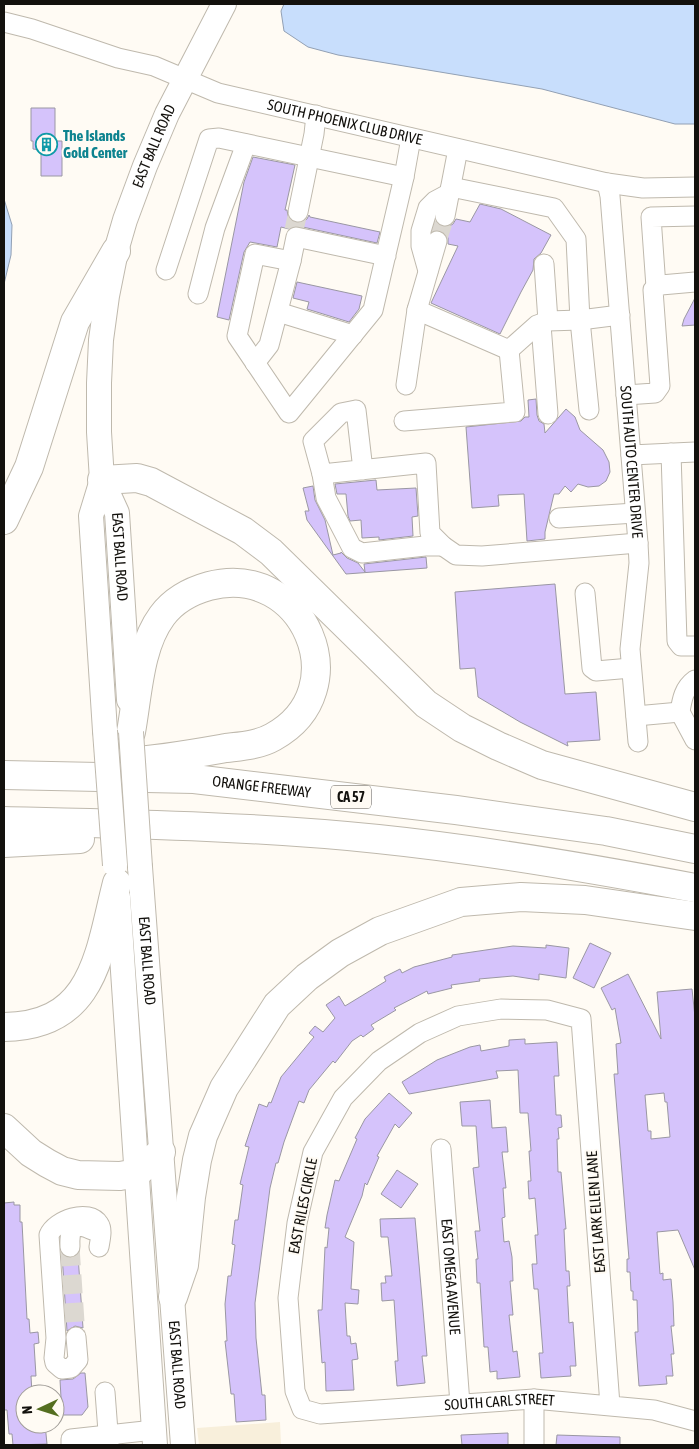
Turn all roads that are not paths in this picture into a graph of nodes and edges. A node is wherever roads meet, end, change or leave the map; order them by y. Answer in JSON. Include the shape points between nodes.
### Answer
{"nodes":[{"id":1,"x":224,"y":4,"type":"edge"},
{"id":2,"x":4,"y":22,"type":"edge"},
{"id":3,"x":184,"y":80,"type":"junction"},
{"id":4,"x":316,"y":115,"type":"junction"},
{"id":5,"x":412,"y":138,"type":"junction"},
{"id":6,"x":246,"y":144,"type":"junction"},
{"id":7,"x":458,"y":148,"type":"junction"},
{"id":8,"x":309,"y":156,"type":"junction"},
{"id":9,"x":404,"y":177,"type":"junction"},
{"id":10,"x":607,"y":182,"type":"junction"},
{"id":11,"x":695,"y":186,"type":"edge"},
{"id":12,"x":451,"y":190,"type":"junction"},
{"id":13,"x":445,"y":216,"type":"tunnel mouth"},
{"id":14,"x":695,"y":216,"type":"edge"},
{"id":15,"x":296,"y":226,"type":"junction"},
{"id":16,"x":437,"y":241,"type":"tunnel mouth"},
{"id":17,"x":116,"y":251,"type":"junction"},
{"id":18,"x":386,"y":256,"type":"junction"},
{"id":19,"x":291,"y":261,"type":"junction"},
{"id":20,"x":544,"y":264,"type":"dead end"},
{"id":21,"x":166,"y":270,"type":"dead end"},
{"id":22,"x":428,"y":272,"type":"junction"},
{"id":23,"x":695,"y":282,"type":"edge"},
{"id":24,"x":656,"y":287,"type":"junction"},
{"id":25,"x":198,"y":294,"type":"dead end"},
{"id":26,"x":417,"y":310,"type":"junction"},
{"id":27,"x":278,"y":312,"type":"junction"},
{"id":28,"x":620,"y":315,"type":"junction"},
{"id":29,"x":580,"y":320,"type":"junction"},
{"id":30,"x":544,"y":323,"type":"junction"},
{"id":31,"x":353,"y":334,"type":"junction"},
{"id":32,"x":509,"y":350,"type":"junction"},
{"id":33,"x":255,"y":363,"type":"junction"},
{"id":34,"x":406,"y":385,"type":"dead end"},
{"id":35,"x":626,"y":395,"type":"junction"},
{"id":36,"x":589,"y":410,"type":"dead end"},
{"id":37,"x":548,"y":414,"type":"dead end"},
{"id":38,"x":404,"y":421,"type":"dead end"},
{"id":39,"x":695,"y":452,"type":"edge"},
{"id":40,"x":671,"y":453,"type":"junction"},
{"id":41,"x":631,"y":455,"type":"junction"},
{"id":42,"x":363,"y":470,"type":"junction"},
{"id":43,"x":322,"y":474,"type":"junction"},
{"id":44,"x":102,"y":480,"type":"junction"},
{"id":45,"x":635,"y":513,"type":"junction"},
{"id":46,"x":560,"y":518,"type":"dead end"},
{"id":47,"x":4,"y":520,"type":"edge"},
{"id":48,"x":638,"y":543,"type":"junction"},
{"id":49,"x":443,"y":546,"type":"junction"},
{"id":50,"x":585,"y":593,"type":"dead end"},
{"id":51,"x":695,"y":646,"type":"edge"},
{"id":52,"x":631,"y":668,"type":"junction"},
{"id":53,"x":695,"y":680,"type":"edge"},
{"id":54,"x":680,"y":712,"type":"junction"},
{"id":55,"x":636,"y":716,"type":"junction"},
{"id":56,"x":118,"y":731,"type":"junction"},
{"id":57,"x":695,"y":740,"type":"edge"},
{"id":58,"x":638,"y":742,"type":"dead end"},
{"id":59,"x":4,"y":768,"type":"edge"},
{"id":60,"x":4,"y":775,"type":"edge"},
{"id":61,"x":695,"y":807,"type":"edge"},
{"id":62,"x":4,"y":821,"type":"edge"},
{"id":63,"x":250,"y":828,"type":"junction"},
{"id":64,"x":4,"y":843,"type":"edge"},
{"id":65,"x":695,"y":849,"type":"edge"},
{"id":66,"x":116,"y":874,"type":"junction"},
{"id":67,"x":695,"y":888,"type":"edge"},
{"id":68,"x":695,"y":916,"type":"edge"},
{"id":69,"x":582,"y":1019,"type":"joint"},
{"id":70,"x":4,"y":1027,"type":"edge"},
{"id":71,"x":4,"y":1128,"type":"edge"},
{"id":72,"x":441,"y":1149,"type":"dead end"},
{"id":73,"x":161,"y":1152,"type":"junction"},
{"id":74,"x":137,"y":1173,"type":"junction"},
{"id":75,"x":70,"y":1247,"type":"tunnel mouth"},
{"id":76,"x":173,"y":1297,"type":"junction"},
{"id":77,"x":76,"y":1337,"type":"tunnel mouth"},
{"id":78,"x":105,"y":1392,"type":"dead end"},
{"id":79,"x":534,"y":1399,"type":"junction"},
{"id":80,"x":460,"y":1404,"type":"junction"},
{"id":81,"x":610,"y":1406,"type":"junction"},
{"id":82,"x":302,"y":1409,"type":"joint"},
{"id":83,"x":695,"y":1421,"type":"edge"},
{"id":84,"x":154,"y":1438,"type":"edge"},
{"id":85,"x":109,"y":1440,"type":"edge"},
{"id":86,"x":71,"y":1445,"type":"edge"},
{"id":87,"x":183,"y":1445,"type":"edge"},
{"id":88,"x":534,"y":1445,"type":"edge"}],
"edges":[{"from":1,"to":3,"type":"main road","name":"EAST BALL ROAD"},
{"from":2,"to":3,"type":"street","name":"SOUTH PHOENIX CLUB DRIVE","via":[[154,66]]},
{"from":3,"to":4,"type":"street","name":"SOUTH PHOENIX CLUB DRIVE","via":[[218,93]]},
{"from":3,"to":17,"type":"main road","name":"EAST BALL ROAD","via":[[145,166]]},
{"from":4,"to":5,"type":"street","name":"SOUTH PHOENIX CLUB DRIVE"},
{"from":4,"to":8,"type":"street"},
{"from":5,"to":7,"type":"street","name":"SOUTH PHOENIX CLUB DRIVE"},
{"from":5,"to":9,"type":"street"},
{"from":6,"to":8,"type":"street"},
{"from":6,"to":21,"type":"street","via":[[209,139]]},
{"from":6,"to":25,"type":"street","via":[[215,228]]},
{"from":7,"to":10,"type":"street","name":"SOUTH PHOENIX CLUB DRIVE"},
{"from":7,"to":12,"type":"street"},
{"from":8,"to":9,"type":"street"},
{"from":8,"to":15,"type":"street"},
{"from":9,"to":18,"type":"street"},
{"from":10,"to":11,"type":"street","name":"SOUTH PHOENIX CLUB DRIVE","via":[[643,188]]},
{"from":10,"to":28,"type":"street","name":"SOUTH AUTO CENTER DRIVE"},
{"from":12,"to":13,"type":"street"},
{"from":12,"to":22,"type":"street","via":[[428,208],[421,231],[421,246]]},
{"from":12,"to":29,"type":"street","via":[[554,208],[576,239]]},
{"from":14,"to":24,"type":"street","via":[[651,217]]},
{"from":15,"to":18,"type":"street"},
{"from":15,"to":19,"type":"street"},
{"from":16,"to":22,"type":"street"},
{"from":17,"to":44,"type":"main road","name":"EAST BALL ROAD","via":[[101,340],[99,432]]},
{"from":17,"to":47,"type":"highway","via":[[75,322],[29,467]]},
{"from":18,"to":31,"type":"street","via":[[373,310]]},
{"from":19,"to":27,"type":"street"},
{"from":19,"to":33,"type":"street","via":[[255,254],[237,336]]},
{"from":20,"to":30,"type":"street"},
{"from":22,"to":26,"type":"street"},
{"from":23,"to":24,"type":"street"},
{"from":24,"to":35,"type":"street","via":[[653,290],[660,386],[655,393]]},
{"from":26,"to":32,"type":"street"},
{"from":26,"to":34,"type":"street"},
{"from":27,"to":31,"type":"street"},
{"from":27,"to":33,"type":"street","via":[[269,345]]},
{"from":28,"to":29,"type":"street"},
{"from":28,"to":35,"type":"street","name":"SOUTH AUTO CENTER DRIVE"},
{"from":29,"to":30,"type":"street"},
{"from":29,"to":36,"type":"street"},
{"from":30,"to":32,"type":"street"},
{"from":30,"to":37,"type":"street"},
{"from":31,"to":33,"type":"street","via":[[289,413]]},
{"from":32,"to":38,"type":"street","via":[[516,412]]},
{"from":35,"to":41,"type":"street","name":"SOUTH AUTO CENTER DRIVE"},
{"from":39,"to":40,"type":"street"},
{"from":40,"to":41,"type":"street"},
{"from":40,"to":51,"type":"street","via":[[677,641],[681,646]]},
{"from":41,"to":45,"type":"street","name":"SOUTH AUTO CENTER DRIVE"},
{"from":42,"to":43,"type":"street"},
{"from":42,"to":43,"type":"street","via":[[356,410],[341,413],[313,441]]},
{"from":42,"to":49,"type":"street","via":[[426,463],[430,533]]},
{"from":43,"to":49,"type":"street","via":[[326,498],[352,548],[362,553]]},
{"from":44,"to":56,"type":"main road","name":"EAST BALL ROAD","via":[[117,513]]},
{"from":44,"to":61,"type":"highway","via":[[137,478],[151,482],[243,531],[272,552],[426,704],[462,728],[542,765]]},
{"from":45,"to":46,"type":"street"},
{"from":45,"to":48,"type":"street","name":"SOUTH AUTO CENTER DRIVE"},
{"from":48,"to":49,"type":"street","via":[[482,556],[456,555]]},
{"from":48,"to":52,"type":"street","name":"SOUTH AUTO CENTER DRIVE"},
{"from":50,"to":52,"type":"street","via":[[592,668],[596,671]]},
{"from":52,"to":55,"type":"street","name":"SOUTH AUTO CENTER DRIVE"},
{"from":53,"to":54,"type":"street","via":[[683,694]]},
{"from":54,"to":55,"type":"street"},
{"from":54,"to":57,"type":"street"},
{"from":55,"to":58,"type":"street","name":"SOUTH AUTO CENTER DRIVE"},
{"from":56,"to":59,"type":"highway","via":[[147,644],[163,614],[187,594],[216,584],[241,583],[264,588],[280,597],[303,622],[315,653],[314,682],[299,715],[284,731],[271,738],[254,744],[155,760]]},
{"from":56,"to":66,"type":"main road","name":"EAST BALL ROAD","bridge":true},
{"from":56,"to":73,"type":"main road","name":"EAST BALL ROAD","bridge":true,"via":[[140,867]]},
{"from":60,"to":65,"type":"highway","name":"ORANGE FREEWAY","number":"CA 57","via":[[194,779],[456,810],[606,831]]},
{"from":62,"to":63,"type":"highway"},
{"from":63,"to":64,"type":"highway"},
{"from":63,"to":67,"type":"highway","via":[[378,839],[578,866]]},
{"from":66,"to":70,"type":"highway","via":[[98,960],[88,983],[75,1001],[60,1014],[38,1023]]},
{"from":66,"to":74,"type":"main road","name":"EAST BALL ROAD"},
{"from":68,"to":76,"type":"highway","via":[[577,900],[521,897],[461,902],[380,931],[340,953],[307,977],[277,1005],[224,1088],[203,1136],[191,1197],[184,1265]]},
{"from":69,"to":81,"type":"street","name":"EAST LARK ELLEN LANE"},
{"from":69,"to":82,"type":"street","name":"EAST RILES CIRCLE","via":[[547,1010],[501,1009],[458,1016],[420,1033],[379,1061],[343,1098],[313,1152],[297,1223],[288,1298],[295,1391]]},
{"from":71,"to":74,"type":"highway","via":[[31,1153],[62,1170],[78,1175]]},
{"from":72,"to":80,"type":"street","name":"EAST OMEGA AVENUE"},
{"from":73,"to":74,"type":"highway"},
{"from":73,"to":76,"type":"main road","name":"EAST BALL ROAD"},
{"from":74,"to":84,"type":"main road","name":"EAST BALL ROAD"},
{"from":75,"to":77,"type":"street","via":[[70,1230],[79,1226],[92,1231],[99,1247],[99,1224],[87,1217],[72,1218],[57,1224],[49,1235],[56,1338],[54,1358],[62,1369],[71,1368],[78,1360]]},
{"from":76,"to":87,"type":"main road","name":"EAST BALL ROAD"},
{"from":78,"to":85,"type":"street"},
{"from":79,"to":80,"type":"street","name":"SOUTH CARL STREET"},
{"from":79,"to":81,"type":"street","name":"SOUTH CARL STREET"},
{"from":79,"to":88,"type":"street"},
{"from":80,"to":82,"type":"street","name":"SOUTH CARL STREET","via":[[320,1414]]},
{"from":81,"to":83,"type":"street","name":"SOUTH CARL STREET","via":[[654,1410]]},
{"from":84,"to":85,"type":"street"},
{"from":85,"to":86,"type":"street","via":[[71,1439]]}]}
